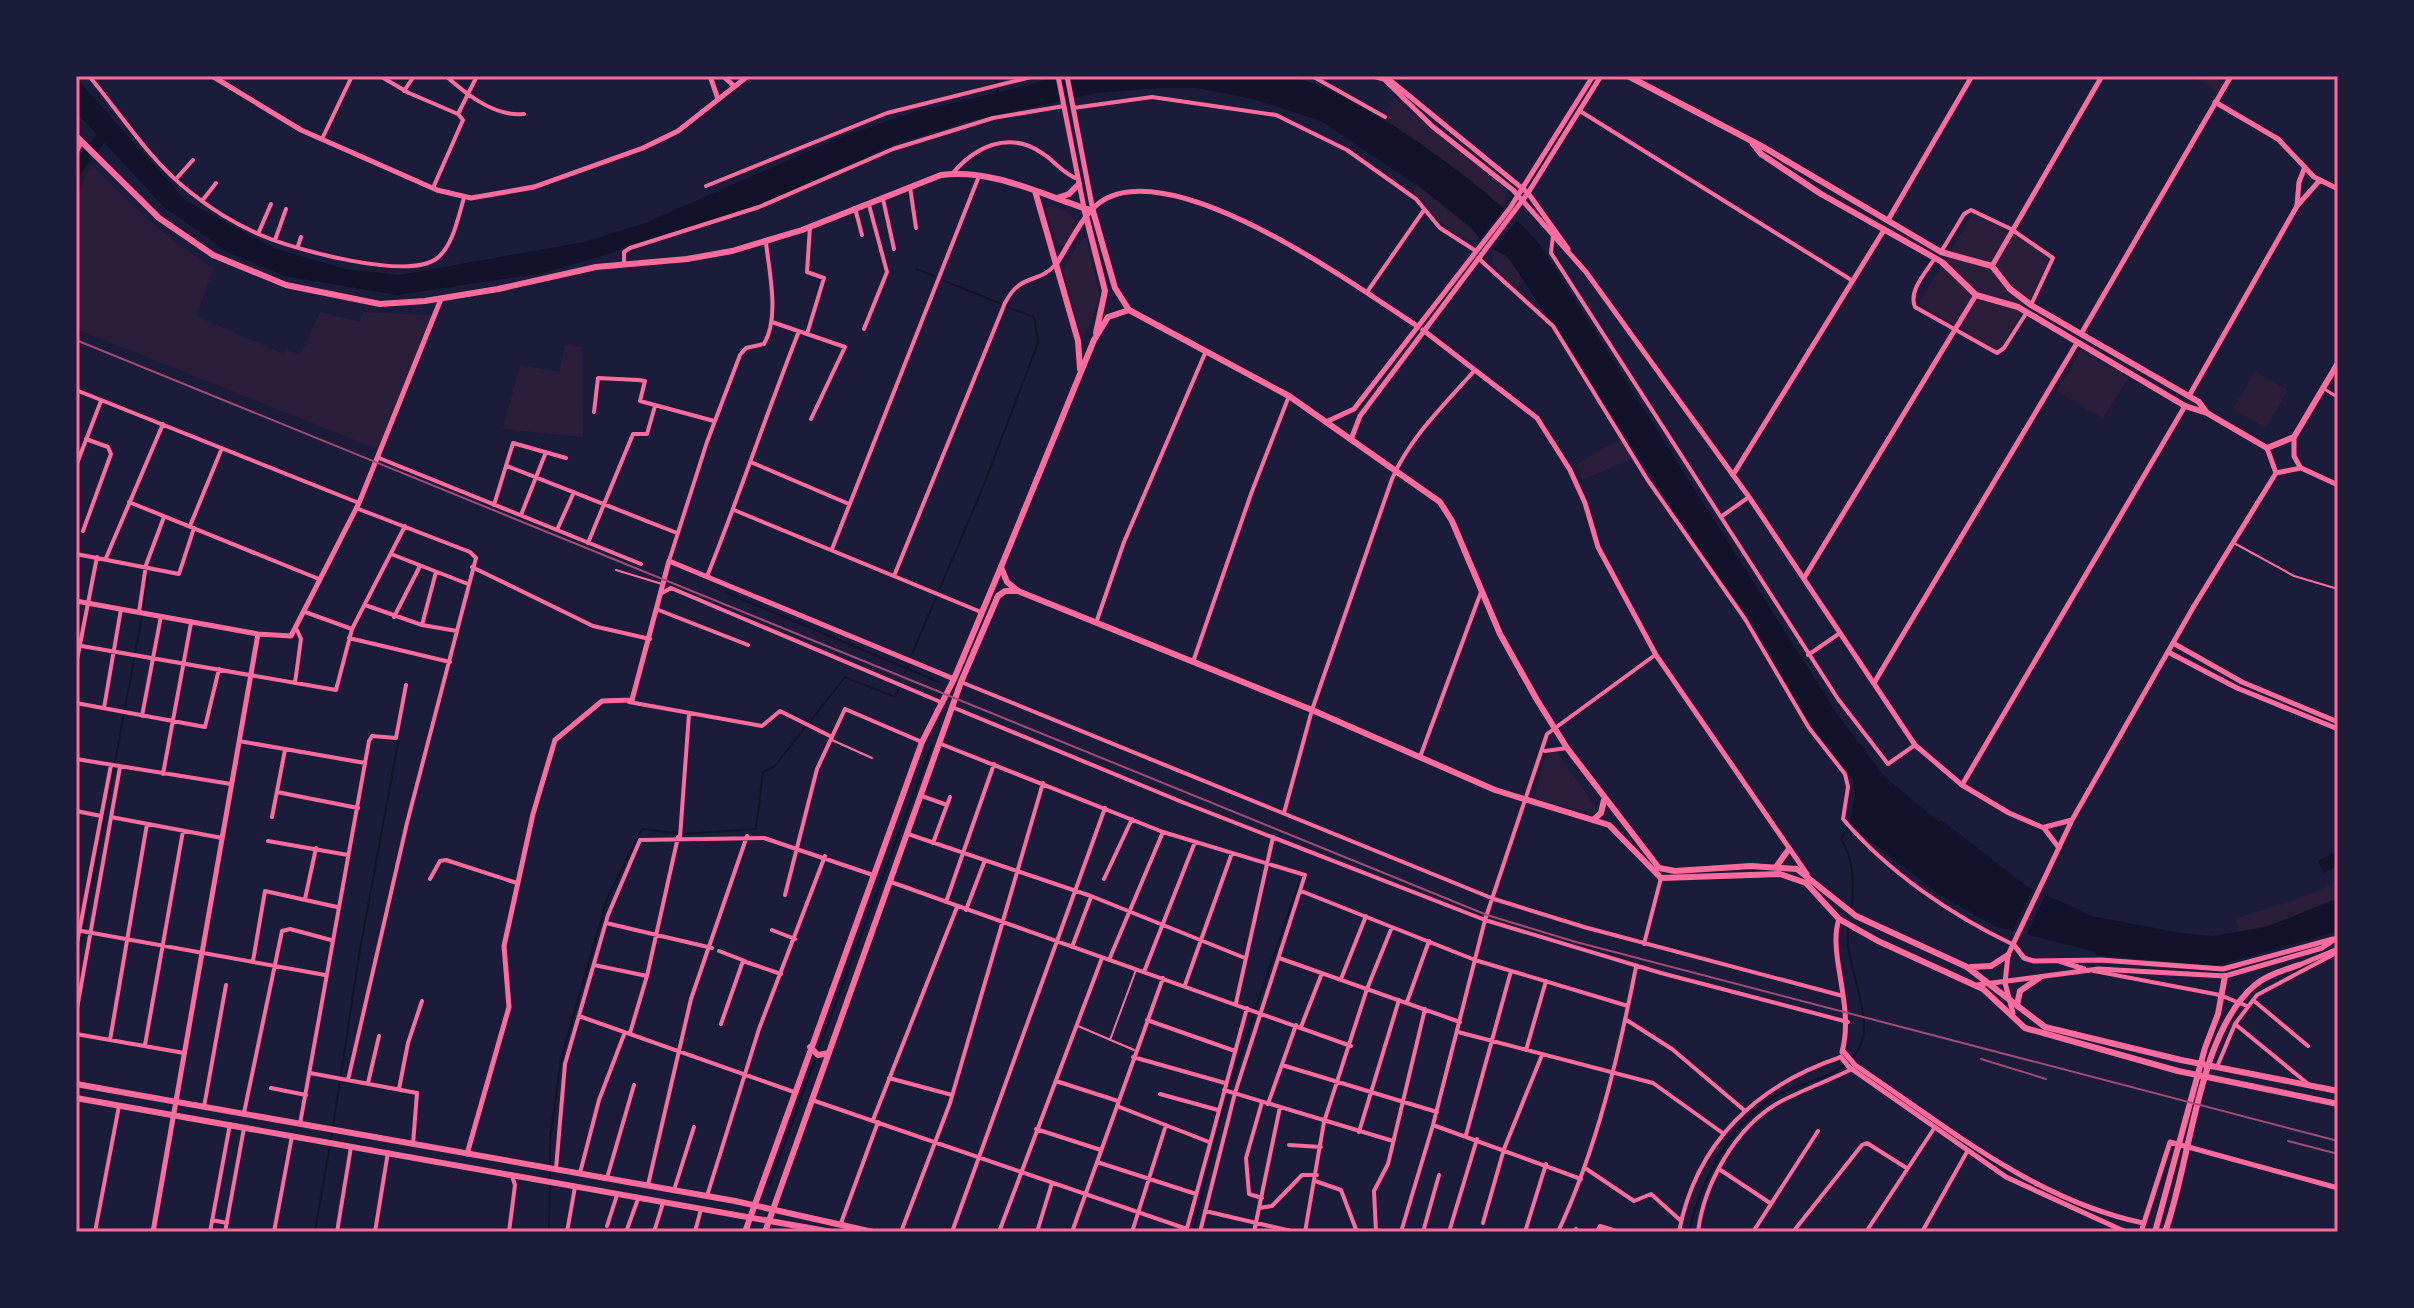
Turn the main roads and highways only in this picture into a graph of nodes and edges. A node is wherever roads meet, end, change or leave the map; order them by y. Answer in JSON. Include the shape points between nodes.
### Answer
{"nodes":[{"id":1,"x":1628,"y":76,"type":"edge"},
{"id":2,"x":1640,"y":76,"type":"edge"},
{"id":3,"x":1647,"y":84,"type":"junction"},
{"id":4,"x":76,"y":136,"type":"edge"},
{"id":5,"x":1753,"y":144,"type":"junction"},
{"id":6,"x":1078,"y":181,"type":"road end"},
{"id":7,"x":1035,"y":191,"type":"junction"},
{"id":8,"x":1057,"y":198,"type":"junction"},
{"id":9,"x":1084,"y":208,"type":"junction"},
{"id":10,"x":1938,"y":255,"type":"junction"},
{"id":11,"x":2029,"y":308,"type":"junction"},
{"id":12,"x":1129,"y":310,"type":"junction"},
{"id":13,"x":1094,"y":340,"type":"junction"},
{"id":14,"x":2338,"y":363,"type":"edge"},
{"id":15,"x":1080,"y":374,"type":"junction"},
{"id":16,"x":2207,"y":413,"type":"junction"},
{"id":17,"x":1001,"y":567,"type":"junction"},
{"id":18,"x":1018,"y":591,"type":"junction"},
{"id":19,"x":957,"y":680,"type":"junction"},
{"id":20,"x":927,"y":730,"type":"junction"},
{"id":21,"x":943,"y":740,"type":"junction"},
{"id":22,"x":1604,"y":799,"type":"junction"},
{"id":23,"x":1593,"y":820,"type":"junction"},
{"id":24,"x":1789,"y":849,"type":"road end"},
{"id":25,"x":1776,"y":867,"type":"junction"},
{"id":26,"x":2008,"y":955,"type":"road end"},
{"id":27,"x":2299,"y":965,"type":"road end"},
{"id":28,"x":1967,"y":967,"type":"junction"},
{"id":29,"x":2225,"y":976,"type":"road end"},
{"id":30,"x":2039,"y":978,"type":"road end"},
{"id":31,"x":2017,"y":1005,"type":"junction"},
{"id":32,"x":811,"y":1050,"type":"junction"},
{"id":33,"x":826,"y":1054,"type":"junction"},
{"id":34,"x":76,"y":1084,"type":"edge"},
{"id":35,"x":2324,"y":1088,"type":"junction"},
{"id":36,"x":2335,"y":1091,"type":"edge"},
{"id":37,"x":76,"y":1098,"type":"edge"},
{"id":38,"x":2322,"y":1100,"type":"junction"},
{"id":39,"x":2334,"y":1103,"type":"edge"},
{"id":40,"x":754,"y":1204,"type":"junction"},
{"id":41,"x":773,"y":1209,"type":"junction"},
{"id":42,"x":750,"y":1217,"type":"junction"},
{"id":43,"x":769,"y":1220,"type":"junction"},
{"id":44,"x":2167,"y":1231,"type":"edge"},
{"id":45,"x":745,"y":1232,"type":"edge"},
{"id":46,"x":765,"y":1232,"type":"edge"},
{"id":47,"x":832,"y":1232,"type":"edge"},
{"id":48,"x":873,"y":1232,"type":"edge"},
{"id":49,"x":2155,"y":1232,"type":"edge"}],
"edges":[{"from":1,"to":3,"type":"main road"},
{"from":2,"to":3,"type":"main road"},
{"from":3,"to":5,"type":"main road"},
{"from":4,"to":7,"type":"main road","via":[[179,234],[237,267],[286,285],[391,304],[596,267],[700,257],[766,242],[909,185],[952,174]]},
{"from":5,"to":10,"type":"main road","via":[[1888,220]]},
{"from":5,"to":10,"type":"main road","via":[[1810,187]]},
{"from":6,"to":8,"type":"main road","via":[[1069,194]]},
{"from":7,"to":8,"type":"main road"},
{"from":7,"to":15,"type":"main road","via":[[1078,341]]},
{"from":8,"to":9,"type":"main road"},
{"from":9,"to":12,"type":"main road","via":[[1093,211],[1112,280]]},
{"from":9,"to":13,"type":"main road","via":[[1105,291]]},
{"from":10,"to":11,"type":"main road","via":[[1976,295]]},
{"from":10,"to":11,"type":"main road","via":[[1992,266]]},
{"from":11,"to":16,"type":"main road","via":[[2189,396]]},
{"from":11,"to":16,"type":"main road","via":[[2077,343],[2185,406]]},
{"from":12,"to":13,"type":"main road","via":[[1108,317]]},
{"from":12,"to":22,"type":"main road","via":[[1289,396],[1428,491],[1447,513],[1500,634],[1567,748]]},
{"from":13,"to":15,"type":"main road"},
{"from":14,"to":16,"type":"main road","via":[[2294,437],[2267,448]]},
{"from":15,"to":17,"type":"main road"},
{"from":17,"to":18,"type":"main road"},
{"from":17,"to":19,"type":"main road"},
{"from":18,"to":19,"type":"main road","via":[[998,596]]},
{"from":18,"to":23,"type":"main road","via":[[1526,801]]},
{"from":19,"to":20,"type":"main road"},
{"from":19,"to":21,"type":"main road"},
{"from":20,"to":21,"type":"main road","via":[[938,729]]},
{"from":20,"to":32,"type":"main road"},
{"from":21,"to":33,"type":"main road"},
{"from":22,"to":23,"type":"main road"},
{"from":22,"to":25,"type":"main road","via":[[1659,868]]},
{"from":23,"to":38,"type":"main road","via":[[1615,828],[1661,878],[1790,876],[1806,883],[1841,920],[1976,985],[2015,1022],[2036,1032],[2178,1071]]},
{"from":24,"to":25,"type":"main road"},
{"from":25,"to":28,"type":"main road","via":[[1807,874],[1856,916]]},
{"from":26,"to":28,"type":"main road","via":[[1991,966]]},
{"from":27,"to":44,"type":"main road","via":[[2257,983],[2219,1034]]},
{"from":28,"to":31,"type":"main road"},
{"from":29,"to":49,"type":"main road"},
{"from":30,"to":31,"type":"main road","via":[[2020,991]]},
{"from":31,"to":35,"type":"main road","via":[[2054,1030]]},
{"from":32,"to":33,"type":"main road"},
{"from":32,"to":40,"type":"main road"},
{"from":33,"to":41,"type":"main road"},
{"from":34,"to":40,"type":"main road"},
{"from":35,"to":36,"type":"main road"},
{"from":35,"to":38,"type":"main road"},
{"from":36,"to":39,"type":"main road"},
{"from":37,"to":42,"type":"main road"},
{"from":38,"to":39,"type":"main road"},
{"from":40,"to":41,"type":"main road"},
{"from":40,"to":42,"type":"main road"},
{"from":41,"to":43,"type":"main road"},
{"from":41,"to":48,"type":"main road"},
{"from":42,"to":43,"type":"main road"},
{"from":42,"to":45,"type":"main road"},
{"from":43,"to":46,"type":"main road"},
{"from":43,"to":47,"type":"main road"}]}
